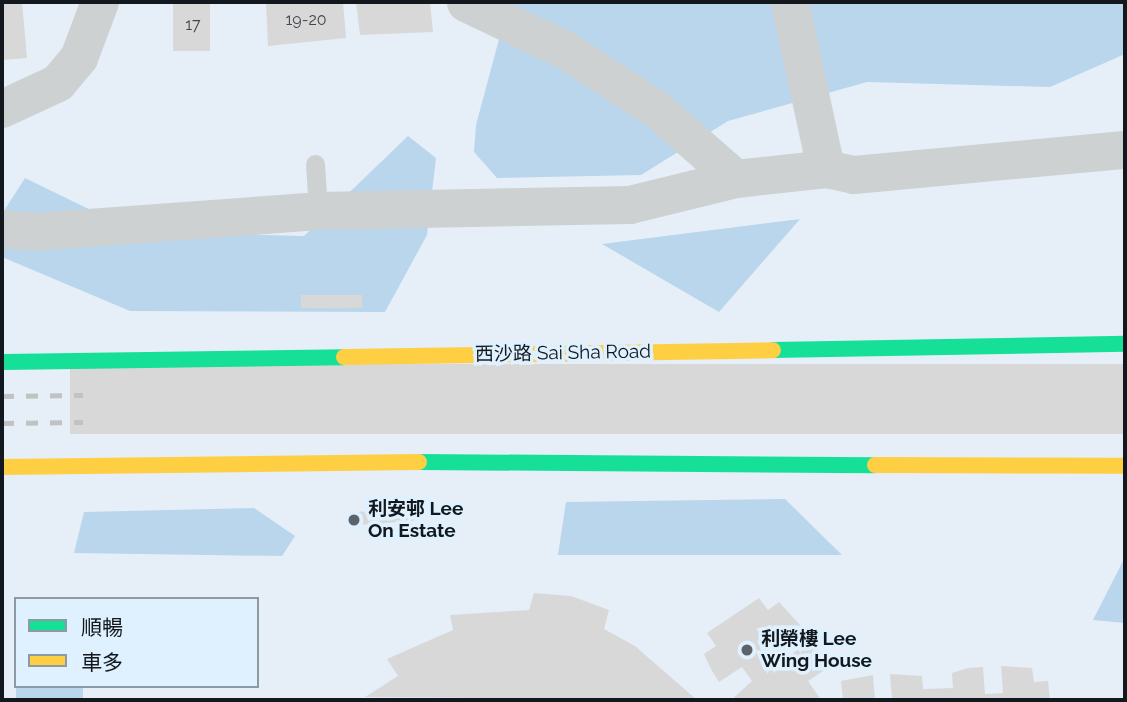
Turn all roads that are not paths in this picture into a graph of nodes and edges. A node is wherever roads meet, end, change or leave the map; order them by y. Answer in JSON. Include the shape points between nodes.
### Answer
{"nodes":[{"id":1,"x":100,"y":2,"type":"edge"},
{"id":2,"x":790,"y":2,"type":"edge"},
{"id":3,"x":466,"y":3,"type":"edge"},
{"id":4,"x":2,"y":109,"type":"edge"},
{"id":5,"x":1125,"y":150,"type":"edge"},
{"id":6,"x":315,"y":164,"type":"dead end"},
{"id":7,"x":826,"y":169,"type":"junction"},
{"id":8,"x":736,"y":180,"type":"junction"},
{"id":9,"x":318,"y":211,"type":"junction"},
{"id":10,"x":2,"y":229,"type":"edge"},
{"id":11,"x":1125,"y":344,"type":"edge"},
{"id":12,"x":2,"y":362,"type":"edge"},
{"id":13,"x":1125,"y":466,"type":"edge"},
{"id":14,"x":2,"y":467,"type":"edge"}],
"edges":[{"from":1,"to":4,"type":"street","via":[[79,58],[58,83]]},
{"from":2,"to":7,"type":"street"},
{"from":3,"to":8,"type":"street","via":[[565,50],[656,110]]},
{"from":5,"to":7,"type":"street","via":[[853,176]]},
{"from":6,"to":9,"type":"lane"},
{"from":7,"to":8,"type":"street"},
{"from":8,"to":9,"type":"street","via":[[630,205],[496,213]]},
{"from":9,"to":10,"type":"street","via":[[33,232]]},
{"from":11,"to":12,"type":"main road","name":"西沙路 Sai Sha Road"},
{"from":13,"to":14,"type":"main road","via":[[355,462]]}]}
